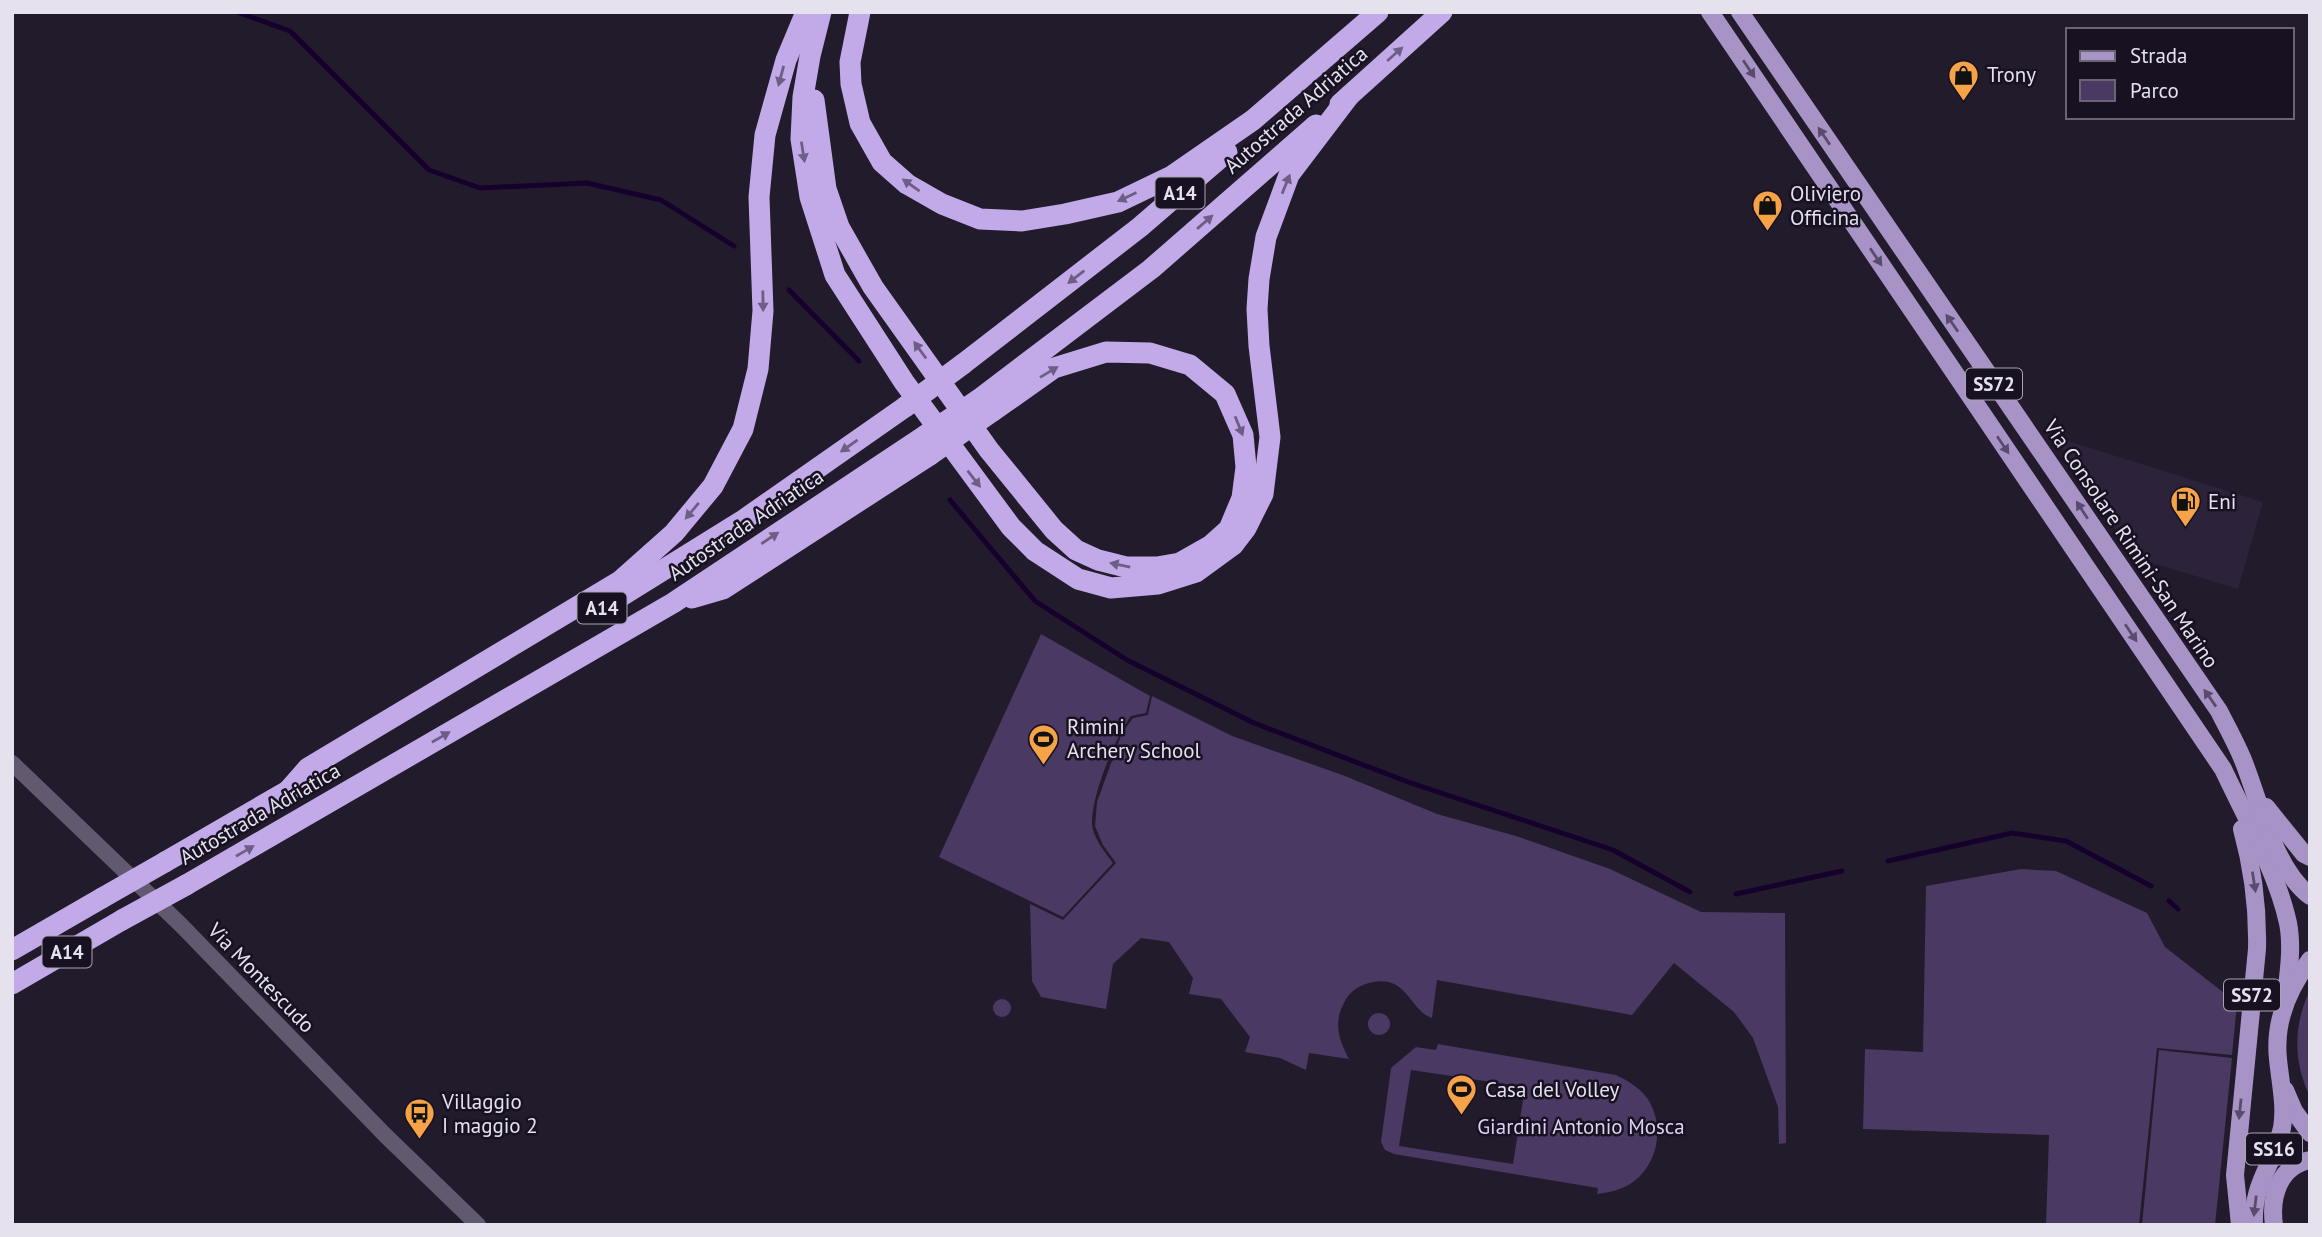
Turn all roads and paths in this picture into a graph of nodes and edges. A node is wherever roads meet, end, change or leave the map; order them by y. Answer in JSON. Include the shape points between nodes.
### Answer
{"nodes":[{"id":1,"x":806,"y":12,"type":"edge"},
{"id":2,"x":821,"y":12,"type":"edge"},
{"id":3,"x":832,"y":12,"type":"edge"},
{"id":4,"x":860,"y":12,"type":"edge"},
{"id":5,"x":1378,"y":12,"type":"edge"},
{"id":6,"x":1391,"y":12,"type":"edge"},
{"id":7,"x":1442,"y":12,"type":"edge"},
{"id":8,"x":1710,"y":12,"type":"edge"},
{"id":9,"x":1740,"y":12,"type":"edge"},
{"id":10,"x":1349,"y":96,"type":"junction"},
{"id":11,"x":986,"y":405,"type":"junction"},
{"id":12,"x":12,"y":762,"type":"edge"},
{"id":13,"x":2223,"y":769,"type":"junction"},
{"id":14,"x":287,"y":792,"type":"junction"},
{"id":15,"x":2257,"y":797,"type":"junction"},
{"id":16,"x":2310,"y":857,"type":"edge"},
{"id":17,"x":2310,"y":896,"type":"edge"},
{"id":18,"x":12,"y":950,"type":"edge"},
{"id":19,"x":2310,"y":960,"type":"edge"},
{"id":20,"x":12,"y":984,"type":"edge"},
{"id":21,"x":2285,"y":1003,"type":"junction"},
{"id":22,"x":2280,"y":1070,"type":"junction"},
{"id":23,"x":2310,"y":1133,"type":"edge"},
{"id":24,"x":2310,"y":1160,"type":"edge"},
{"id":25,"x":478,"y":1225,"type":"edge"},
{"id":26,"x":2240,"y":1225,"type":"edge"},
{"id":27,"x":2253,"y":1225,"type":"edge"},
{"id":28,"x":2274,"y":1225,"type":"edge"}],
"edges":[{"from":1,"to":14,"type":"highway","one_way":true,"via":[[786,60],[765,135],[759,197],[764,311],[758,369],[743,429],[713,486],[674,533],[620,581],[308,768]]},
{"from":2,"to":10,"type":"highway","one_way":true,"via":[[803,97],[801,138],[810,197],[835,275],[904,382],[1011,527],[1035,551],[1077,579],[1111,588],[1158,584],[1196,572],[1233,545],[1263,494],[1270,437],[1257,309],[1266,237],[1289,175]]},
{"from":11,"to":3,"type":"highway","one_way":true,"via":[[1054,368],[1106,352],[1150,353],[1190,365],[1225,394],[1243,435],[1246,467],[1242,498],[1229,529],[1180,563],[1126,567],[1098,560],[1076,550],[1054,530],[989,450],[873,288],[839,227],[825,189],[813,105]]},
{"from":5,"to":4,"type":"highway","one_way":true,"via":[[1253,120],[1172,176],[1118,202],[1022,221],[980,219],[942,204],[907,184],[883,162],[860,123],[851,85],[850,62]]},
{"from":6,"to":14,"type":"highway","name":"Autostrada Adriatica","number":"A14","one_way":true,"bridge":true,"via":[[1140,227],[905,407],[742,521],[633,589]]},
{"from":10,"to":7,"type":"highway","name":"Autostrada Adriatica","number":"A14","one_way":true},
{"from":8,"to":13,"type":"main road","number":"SS72","one_way":true},
{"from":15,"to":9,"type":"main road","name":"Via Consolare Rimini-San Marino","number":"SS72","one_way":true,"via":[[2219,711]]},
{"from":11,"to":10,"type":"highway","name":"Autostrada Adriatica","number":"A14","one_way":true},
{"from":20,"to":11,"type":"highway","name":"Autostrada Adriatica","number":"A14","one_way":true,"bridge":true,"via":[[673,603],[723,589]]},
{"from":12,"to":25,"type":"street","name":"Via Montescudo"},
{"from":13,"to":21,"type":"main road","number":"SS72","via":[[2282,901],[2288,925]]},
{"from":13,"to":26,"type":"main road","number":"SS72","one_way":true,"via":[[2250,859],[2258,920],[2235,1175]]},
{"from":14,"to":18,"type":"highway","name":"Autostrada Adriatica","number":"A14","bridge":true},
{"from":15,"to":16,"type":"main road","name":"Via Consolare Rimini-San Marino","number":"SS72"},
{"from":15,"to":17,"type":"main road","name":"Via Consolare Rimini-San Marino","number":"SS72","via":[[2285,867]]},
{"from":19,"to":21,"type":"main road","number":"SS16"},
{"from":21,"to":22,"type":"main road","number":"SS16","via":[[2277,1045]]},
{"from":22,"to":23,"type":"main road","number":"SS16","via":[[2290,1103]]},
{"from":22,"to":27,"type":"main road","number":"SS16","one_way":true,"via":[[2282,1128],[2255,1198]]},
{"from":24,"to":28,"type":"main road","number":"SS16","via":[[2293,1166],[2281,1178],[2275,1192]]}]}
